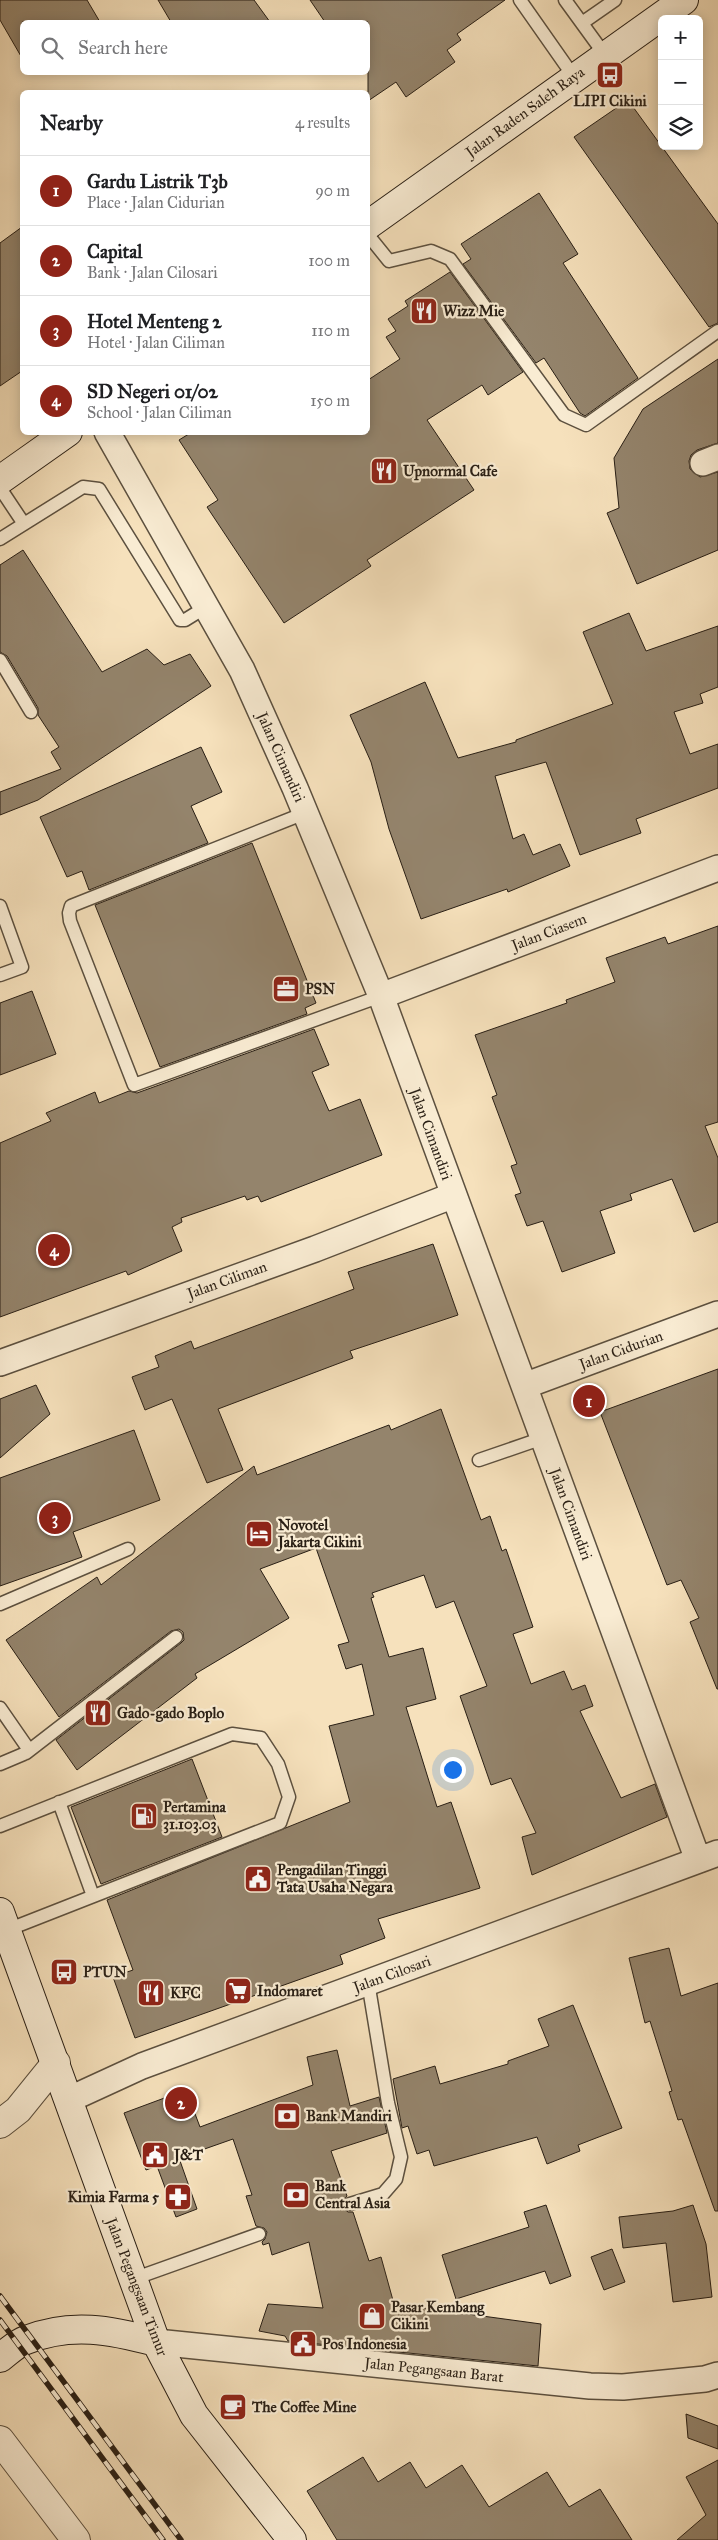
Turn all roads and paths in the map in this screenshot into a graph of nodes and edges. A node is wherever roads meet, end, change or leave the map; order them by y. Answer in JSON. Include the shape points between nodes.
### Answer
{"nodes":[{"id":1,"x":520,"y":0,"type":"edge"},
{"id":2,"x":565,"y":0,"type":"edge"},
{"id":3,"x":615,"y":0,"type":"edge"},
{"id":4,"x":684,"y":0,"type":"edge"},
{"id":5,"x":582,"y":23,"type":"junction"},
{"id":6,"x":605,"y":55,"type":"junction"},
{"id":7,"x":574,"y":78,"type":"junction"},
{"id":8,"x":370,"y":224,"type":"edge"},
{"id":9,"x":370,"y":237,"type":"edge"},
{"id":10,"x":718,"y":331,"type":"edge"},
{"id":11,"x":64,"y":435,"type":"edge"},
{"id":12,"x":109,"y":435,"type":"edge"},
{"id":13,"x":0,"y":480,"type":"edge"},
{"id":14,"x":0,"y":488,"type":"edge"},
{"id":15,"x":24,"y":524,"type":"junction"},
{"id":16,"x":0,"y":539,"type":"edge"},
{"id":17,"x":206,"y":607,"type":"junction"},
{"id":18,"x":0,"y":660,"type":"edge"},
{"id":19,"x":31,"y":712,"type":"dead end"},
{"id":20,"x":305,"y":813,"type":"junction"},
{"id":21,"x":718,"y":868,"type":"edge"},
{"id":22,"x":0,"y":906,"type":"edge"},
{"id":23,"x":0,"y":976,"type":"edge"},
{"id":24,"x":381,"y":996,"type":"junction"},
{"id":25,"x":454,"y":1195,"type":"junction"},
{"id":26,"x":718,"y":1314,"type":"edge"},
{"id":27,"x":0,"y":1363,"type":"edge"},
{"id":28,"x":524,"y":1386,"type":"junction"},
{"id":29,"x":543,"y":1438,"type":"junction"},
{"id":30,"x":479,"y":1460,"type":"dead end"},
{"id":31,"x":128,"y":1549,"type":"dead end"},
{"id":32,"x":0,"y":1604,"type":"edge"},
{"id":33,"x":176,"y":1637,"type":"dead end"},
{"id":34,"x":0,"y":1708,"type":"edge"},
{"id":35,"x":26,"y":1753,"type":"junction"},
{"id":36,"x":0,"y":1764,"type":"edge"},
{"id":37,"x":59,"y":1802,"type":"junction"},
{"id":38,"x":0,"y":1826,"type":"edge"},
{"id":39,"x":708,"y":1856,"type":"edge"},
{"id":40,"x":93,"y":1896,"type":"junction"},
{"id":41,"x":4,"y":1921,"type":"edge"},
{"id":42,"x":368,"y":1982,"type":"junction"},
{"id":43,"x":56,"y":2063,"type":"junction"},
{"id":44,"x":68,"y":2100,"type":"junction"},
{"id":45,"x":0,"y":2124,"type":"edge"},
{"id":46,"x":350,"y":2204,"type":"dead end"},
{"id":47,"x":259,"y":2234,"type":"dead end"},
{"id":48,"x":133,"y":2279,"type":"junction"},
{"id":49,"x":156,"y":2342,"type":"junction"},
{"id":50,"x":0,"y":2358,"type":"edge"},
{"id":51,"x":718,"y":2374,"type":"edge"},
{"id":52,"x":0,"y":2440,"type":"edge"},
{"id":53,"x":76,"y":2540,"type":"edge"},
{"id":54,"x":292,"y":2540,"type":"edge"}],
"edges":[{"from":1,"to":7,"type":"lane"},
{"from":2,"to":5,"type":"lane"},
{"from":3,"to":5,"type":"lane"},
{"from":4,"to":6,"type":"main road","name":"Jalan Raden Saleh Raya"},
{"from":5,"to":6,"type":"lane"},
{"from":6,"to":7,"type":"main road","name":"Jalan Raden Saleh Raya"},
{"from":7,"to":8,"type":"main road","name":"Jalan Raden Saleh Raya"},
{"from":9,"to":10,"type":"lane","via":[[389,261],[431,251],[450,259],[564,415],[586,425]]},
{"from":11,"to":13,"type":"main road"},
{"from":12,"to":17,"type":"street","name":"Jalan Cimandiri"},
{"from":14,"to":15,"type":"lane"},
{"from":15,"to":16,"type":"lane"},
{"from":15,"to":17,"type":"lane","via":[[83,486],[99,489],[180,620]]},
{"from":17,"to":20,"type":"street","name":"Jalan Cimandiri","via":[[242,670]]},
{"from":18,"to":19,"type":"lane"},
{"from":20,"to":24,"type":"street","name":"Jalan Cimandiri"},
{"from":20,"to":24,"type":"lane","via":[[71,906],[68,913],[70,921],[134,1085]]},
{"from":21,"to":24,"type":"street","name":"Jalan Ciasem"},
{"from":22,"to":23,"type":"lane","via":[[22,967]]},
{"from":24,"to":25,"type":"street","name":"Jalan Cimandiri"},
{"from":25,"to":27,"type":"street","name":"Jalan Ciliman"},
{"from":25,"to":28,"type":"street","name":"Jalan Cimandiri"},
{"from":26,"to":28,"type":"street","name":"Jalan Cidurian"},
{"from":28,"to":29,"type":"street","name":"Jalan Cimandiri"},
{"from":29,"to":30,"type":"lane"},
{"from":29,"to":39,"type":"street","name":"Jalan Cimandiri"},
{"from":31,"to":32,"type":"lane"},
{"from":33,"to":35,"type":"lane"},
{"from":34,"to":35,"type":"lane","via":[[27,1747]]},
{"from":35,"to":36,"type":"lane"},
{"from":37,"to":38,"type":"lane"},
{"from":37,"to":40,"type":"lane"},
{"from":37,"to":40,"type":"lane","via":[[232,1734],[261,1738],[278,1764],[289,1797],[280,1823]]},
{"from":39,"to":42,"type":"street","name":"Jalan Cilosari"},
{"from":40,"to":41,"type":"lane"},
{"from":41,"to":43,"type":"main road","name":"Jalan Pegangsaan Timur"},
{"from":42,"to":44,"type":"street","name":"Jalan Cilosari","via":[[142,2066]]},
{"from":42,"to":46,"type":"lane","via":[[388,2103],[401,2157],[396,2178],[383,2194]]},
{"from":43,"to":44,"type":"main road","name":"Jalan Pegangsaan Timur"},
{"from":43,"to":45,"type":"main road","via":[[18,2110]]},
{"from":44,"to":48,"type":"main road","name":"Jalan Pegangsaan Timur"},
{"from":47,"to":48,"type":"lane"},
{"from":48,"to":49,"type":"main road","name":"Jalan Pegangsaan Timur"},
{"from":49,"to":50,"type":"main road","via":[[113,2330],[70,2329],[25,2340]]},
{"from":49,"to":51,"type":"street","name":"Jalan Pegangsaan Barat","via":[[590,2386],[623,2387],[705,2379]]},
{"from":49,"to":54,"type":"main road","name":"Jalan Pegangsaan Timur","via":[[194,2415]]},
{"from":52,"to":53,"type":"main road"}]}
